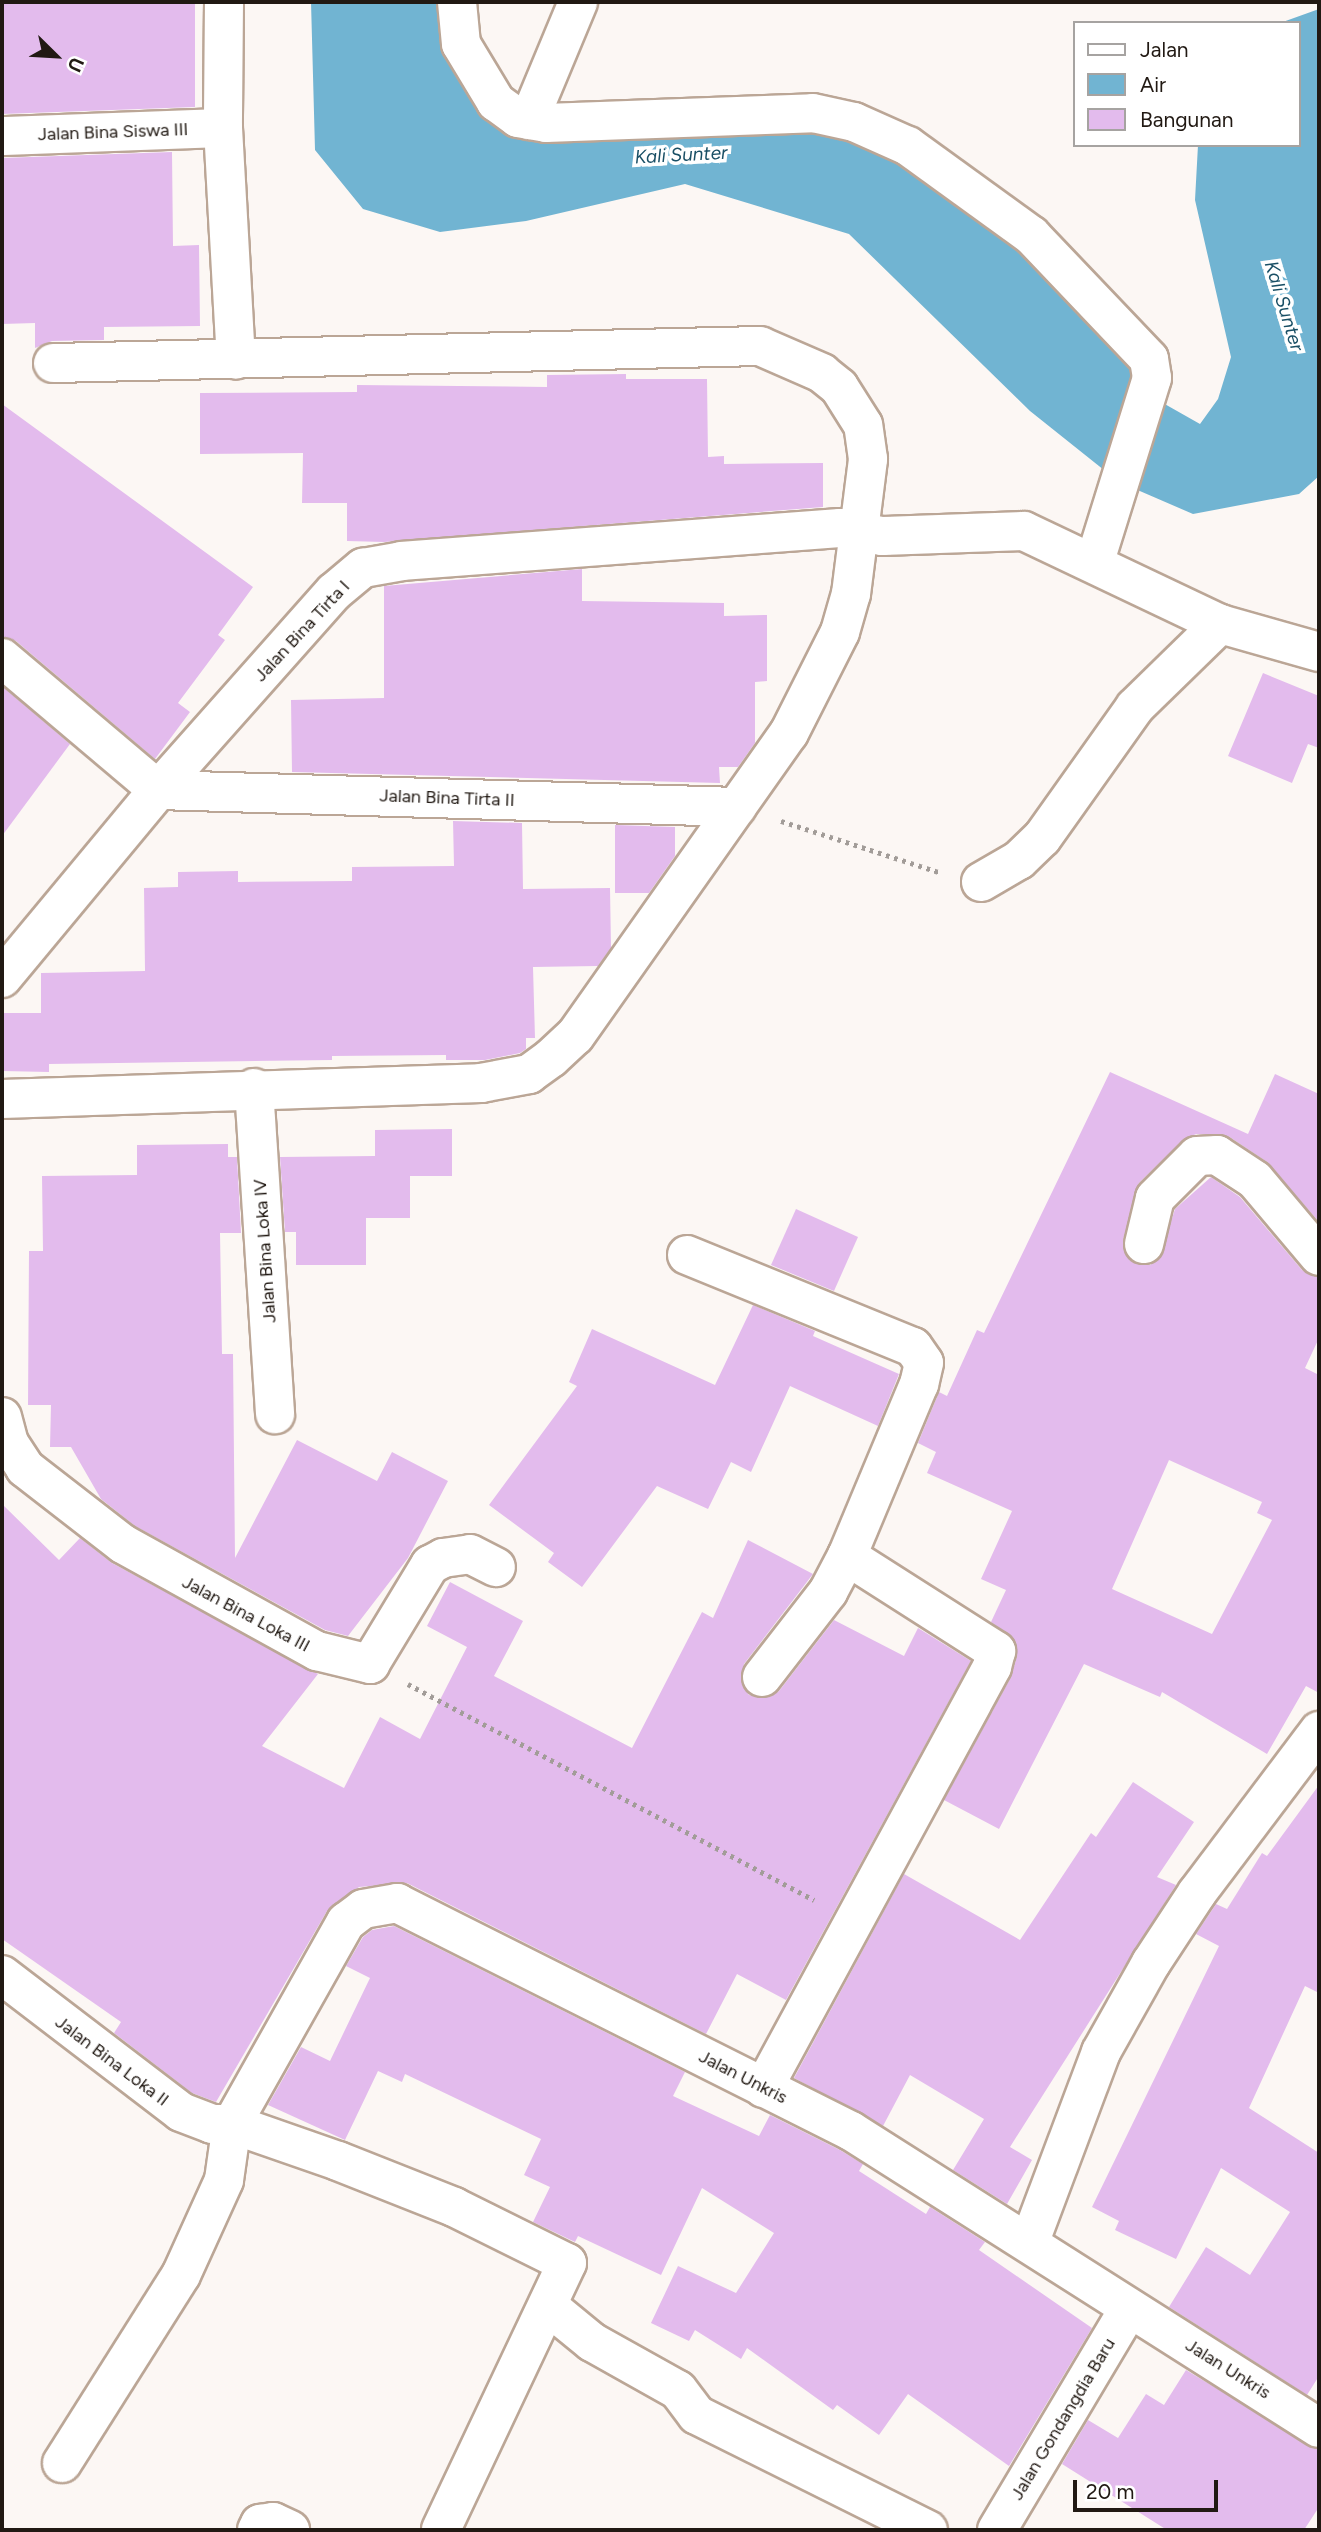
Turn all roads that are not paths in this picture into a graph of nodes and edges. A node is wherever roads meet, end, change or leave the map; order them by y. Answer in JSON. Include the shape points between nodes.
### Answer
{"nodes":[{"id":1,"x":224,"y":2,"type":"edge"},
{"id":2,"x":457,"y":2,"type":"edge"},
{"id":3,"x":578,"y":2,"type":"edge"},
{"id":4,"x":529,"y":120,"type":"junction"},
{"id":5,"x":223,"y":128,"type":"junction"},
{"id":6,"x":2,"y":136,"type":"edge"},
{"id":7,"x":236,"y":360,"type":"junction"},
{"id":8,"x":53,"y":363,"type":"dead end"},
{"id":9,"x":859,"y":529,"type":"junction"},
{"id":10,"x":1094,"y":561,"type":"junction"},
{"id":11,"x":1220,"y":624,"type":"junction"},
{"id":12,"x":1319,"y":652,"type":"edge"},
{"id":13,"x":2,"y":658,"type":"edge"},
{"id":14,"x":158,"y":790,"type":"junction"},
{"id":15,"x":737,"y":807,"type":"junction"},
{"id":16,"x":981,"y":882,"type":"road end"},
{"id":17,"x":2,"y":978,"type":"edge"},
{"id":18,"x":254,"y":1088,"type":"junction"},
{"id":19,"x":2,"y":1099,"type":"edge"},
{"id":20,"x":1144,"y":1244,"type":"dead end"},
{"id":21,"x":687,"y":1255,"type":"dead end"},
{"id":22,"x":1319,"y":1256,"type":"edge"},
{"id":23,"x":275,"y":1414,"type":"dead end"},
{"id":24,"x":2,"y":1417,"type":"edge"},
{"id":25,"x":847,"y":1556,"type":"junction"},
{"id":26,"x":496,"y":1567,"type":"dead end"},
{"id":27,"x":762,"y":1677,"type":"dead end"},
{"id":28,"x":1319,"y":1731,"type":"edge"},
{"id":29,"x":2,"y":1975,"type":"edge"},
{"id":30,"x":764,"y":2088,"type":"junction"},
{"id":31,"x":232,"y":2124,"type":"junction"},
{"id":32,"x":1030,"y":2241,"type":"junction"},
{"id":33,"x":548,"y":2306,"type":"junction"},
{"id":34,"x":1129,"y":2309,"type":"junction"},
{"id":35,"x":1314,"y":2412,"type":"edge"},
{"id":36,"x":62,"y":2463,"type":"dead end"},
{"id":37,"x":257,"y":2530,"type":"edge"},
{"id":38,"x":290,"y":2530,"type":"edge"},
{"id":39,"x":441,"y":2530,"type":"edge"},
{"id":40,"x":928,"y":2530,"type":"edge"},
{"id":41,"x":997,"y":2530,"type":"edge"}],
"edges":[{"from":1,"to":5,"type":"street"},
{"from":2,"to":4,"type":"street","via":[[461,44],[496,102],[518,118]]},
{"from":3,"to":4,"type":"street"},
{"from":4,"to":10,"type":"street","via":[[813,113],[854,122],[908,146],[1031,235],[1149,359],[1152,378]]},
{"from":5,"to":6,"type":"street","name":"Jalan Bina Siswa III"},
{"from":5,"to":7,"type":"street"},
{"from":7,"to":8,"type":"street"},
{"from":7,"to":9,"type":"street","via":[[760,346],[822,373],[839,387],[863,425],[868,459]]},
{"from":9,"to":10,"type":"street","name":"Jalan Bina Tirta I","via":[[882,536],[1024,531]]},
{"from":9,"to":14,"type":"street","name":"Jalan Bina Tirta I","via":[[401,561],[363,568],[334,592]]},
{"from":9,"to":15,"type":"street","via":[[851,594],[840,632],[789,733]]},
{"from":10,"to":11,"type":"street","name":"Jalan Bina Tirta I"},
{"from":11,"to":12,"type":"street","name":"Jalan Bina Tirta I"},
{"from":11,"to":16,"type":"street","via":[[1135,707],[1042,838],[1019,860]]},
{"from":13,"to":14,"type":"street"},
{"from":14,"to":15,"type":"street","name":"Jalan Bina Tirta II"},
{"from":14,"to":17,"type":"street","name":"Jalan Bina Tirta I"},
{"from":15,"to":18,"type":"street","via":[[575,1036],[529,1074],[481,1083]]},
{"from":18,"to":19,"type":"street"},
{"from":18,"to":23,"type":"street","name":"Jalan Bina Loka IV"},
{"from":20,"to":22,"type":"street","via":[[1156,1198],[1197,1156],[1217,1155],[1255,1180]]},
{"from":21,"to":25,"type":"street","via":[[913,1347],[923,1363],[919,1384]]},
{"from":24,"to":26,"type":"street","name":"Jalan Bina Loka III","via":[[9,1443],[25,1468],[123,1544],[317,1651],[370,1664],[430,1565],[470,1554]]},
{"from":25,"to":27,"type":"street","via":[[828,1592]]},
{"from":25,"to":30,"type":"street","via":[[996,1651],[992,1667]]},
{"from":28,"to":32,"type":"street","via":[[1197,1893],[1151,1963],[1101,2052]]},
{"from":29,"to":31,"type":"street","name":"Jalan Bina Loka II","via":[[181,2112],[212,2123]]},
{"from":30,"to":31,"type":"street","name":"Jalan Unkris","via":[[397,1903],[363,1909],[346,1922]]},
{"from":30,"to":32,"type":"street","name":"Jalan Unkris","via":[[851,2131]]},
{"from":31,"to":33,"type":"street","name":"Jalan Bina Loka II","via":[[454,2207],[567,2263]]},
{"from":31,"to":36,"type":"street","via":[[224,2180],[181,2275]]},
{"from":32,"to":34,"type":"street","name":"Jalan Unkris"},
{"from":33,"to":39,"type":"street"},
{"from":33,"to":40,"type":"street","via":[[592,2342],[678,2390],[697,2415]]},
{"from":34,"to":35,"type":"street","name":"Jalan Unkris"},
{"from":34,"to":41,"type":"street","name":"Jalan Gondangdia Baru"},
{"from":37,"to":38,"type":"street","via":[[260,2524],[273,2522]]}]}
